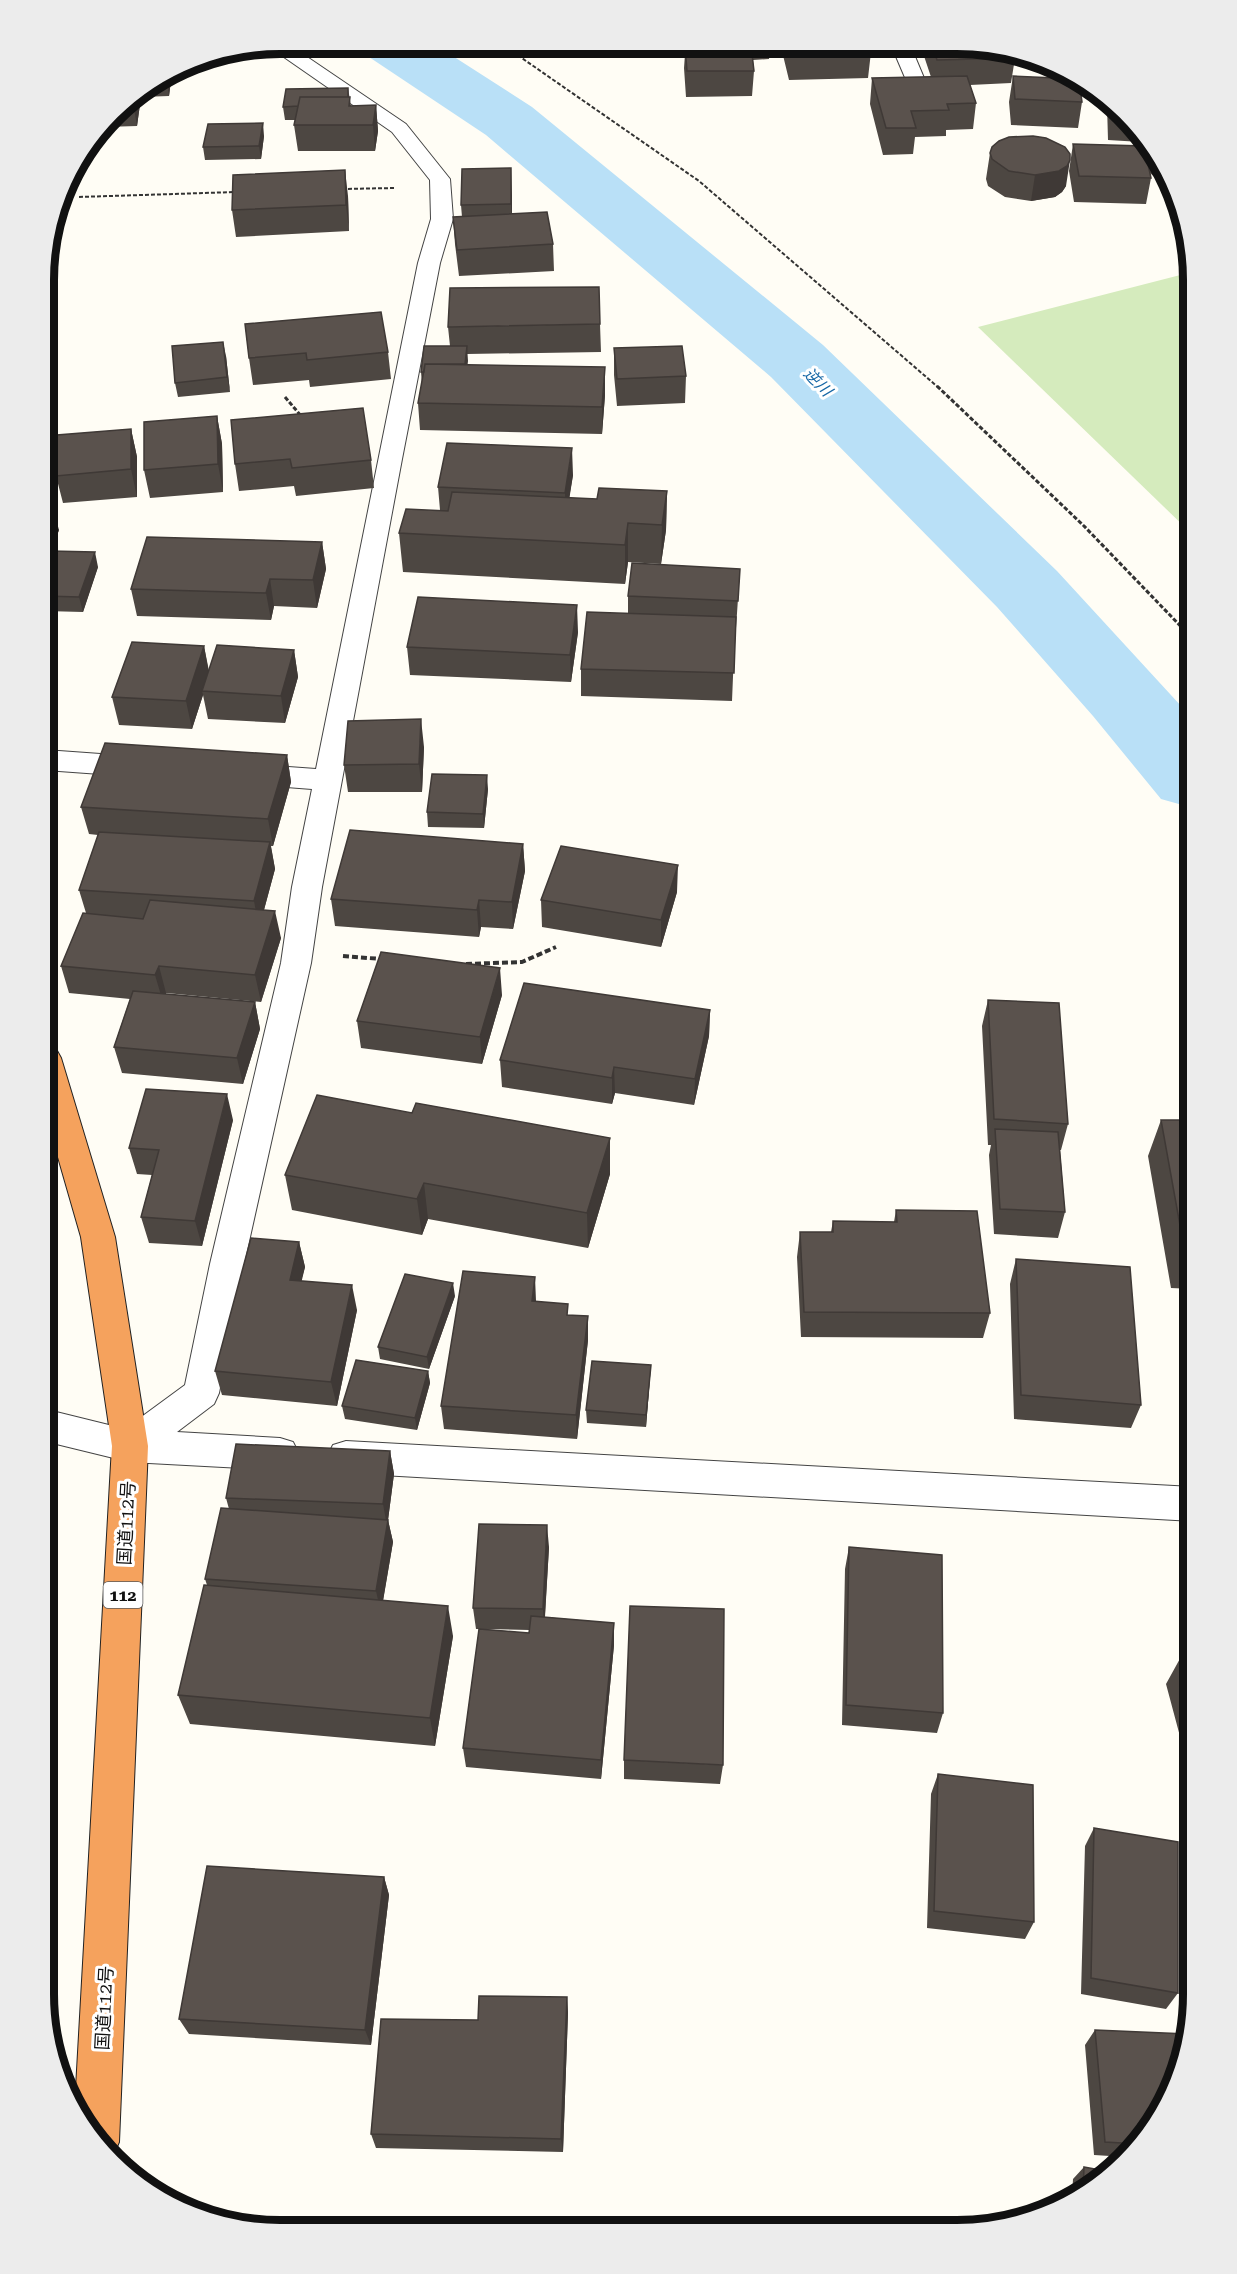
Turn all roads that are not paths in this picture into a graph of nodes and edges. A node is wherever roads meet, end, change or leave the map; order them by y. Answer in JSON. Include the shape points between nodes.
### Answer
{"nodes":[{"id":1,"x":291,"y":54,"type":"edge"},
{"id":2,"x":904,"y":54,"type":"edge"},
{"id":3,"x":919,"y":90,"type":"edge"},
{"id":4,"x":54,"y":761,"type":"edge"},
{"id":5,"x":163,"y":768,"type":"edge"},
{"id":6,"x":221,"y":772,"type":"edge"},
{"id":7,"x":327,"y":780,"type":"junction"},
{"id":8,"x":54,"y":1088,"type":"edge"},
{"id":9,"x":54,"y":1427,"type":"edge"},
{"id":10,"x":130,"y":1446,"type":"junction"},
{"id":11,"x":1183,"y":1503,"type":"edge"},
{"id":12,"x":97,"y":2126,"type":"edge"}],
"edges":[{"from":1,"to":7,"type":"street","via":[[399,128],[440,179],[441,186],[442,219],[429,263]]},
{"from":2,"to":3,"type":"street"},
{"from":4,"to":5,"type":"street"},
{"from":6,"to":7,"type":"street"},
{"from":7,"to":10,"type":"street","via":[[298,952],[201,1393]]},
{"from":8,"to":10,"type":"highway","name":"国道112号","number":"112","via":[[98,1237]]},
{"from":9,"to":10,"type":"street"},
{"from":10,"to":11,"type":"street"},
{"from":10,"to":12,"type":"highway","name":"国道112号","number":"112"}]}
